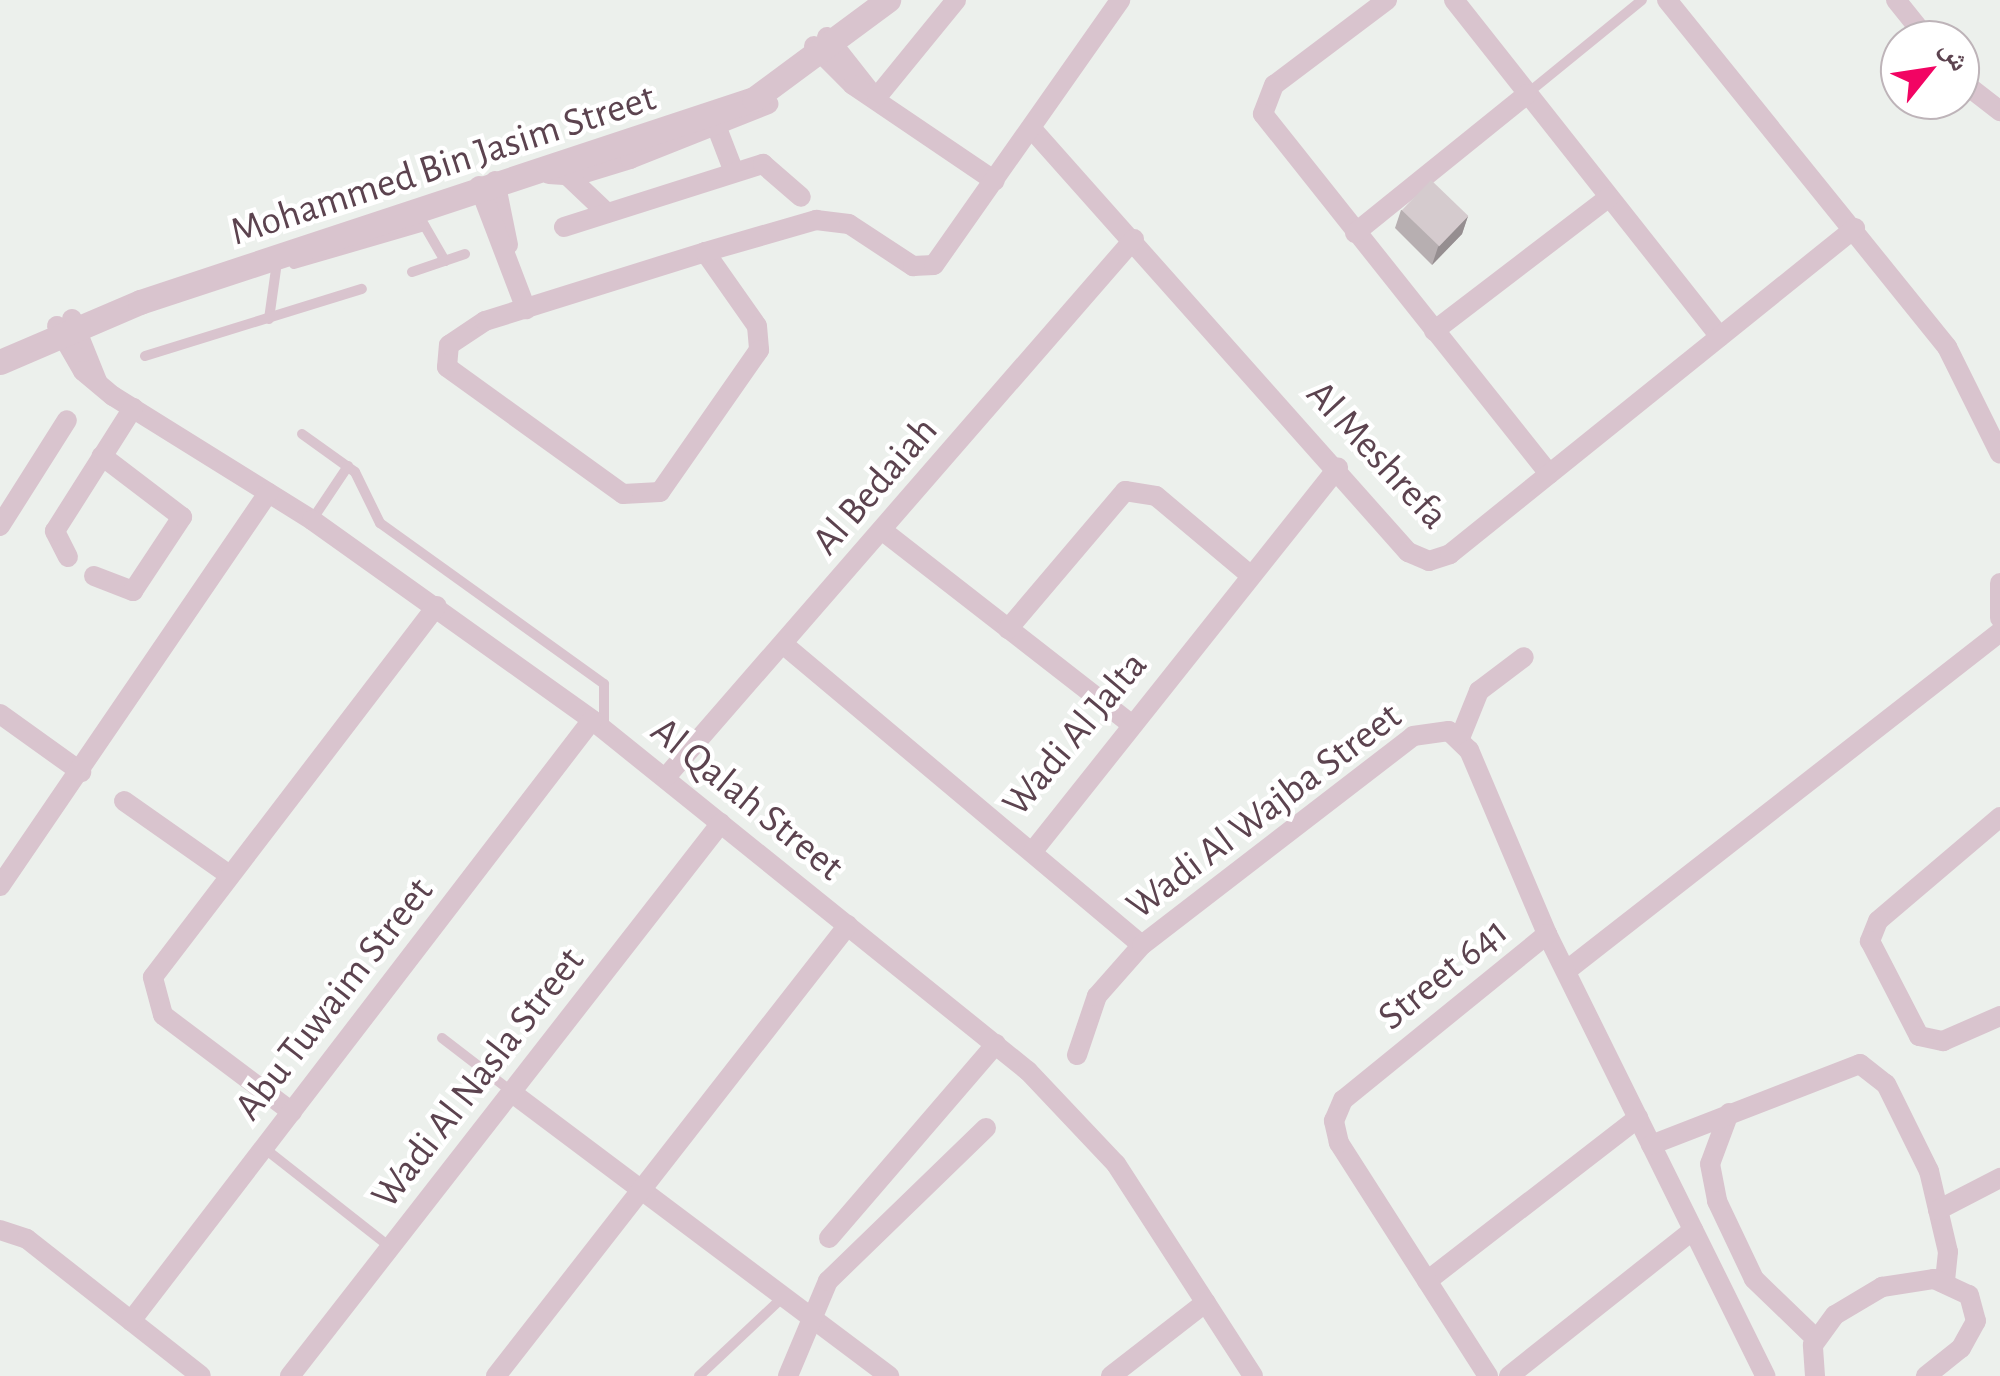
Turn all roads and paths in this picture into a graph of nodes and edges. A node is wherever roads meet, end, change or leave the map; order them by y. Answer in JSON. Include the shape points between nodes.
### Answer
{"nodes":[{"id":1,"x":956,"y":0,"type":"edge"},
{"id":2,"x":1120,"y":0,"type":"edge"},
{"id":3,"x":1387,"y":0,"type":"edge"},
{"id":4,"x":1454,"y":0,"type":"edge"},
{"id":5,"x":1642,"y":0,"type":"edge"},
{"id":6,"x":1667,"y":0,"type":"edge"},
{"id":7,"x":1896,"y":0,"type":"edge"},
{"id":8,"x":884,"y":2,"type":"edge"},
{"id":9,"x":1912,"y":20,"type":"edge"},
{"id":10,"x":825,"y":46,"type":"junction"},
{"id":11,"x":780,"y":86,"type":"junction"},
{"id":12,"x":1528,"y":94,"type":"junction"},
{"id":13,"x":874,"y":95,"type":"junction"},
{"id":14,"x":716,"y":128,"type":"junction"},
{"id":15,"x":1031,"y":128,"type":"junction"},
{"id":16,"x":734,"y":172,"type":"junction"},
{"id":17,"x":559,"y":175,"type":"junction"},
{"id":18,"x":996,"y":181,"type":"junction"},
{"id":19,"x":489,"y":188,"type":"junction"},
{"id":20,"x":801,"y":198,"type":"dead end"},
{"id":21,"x":1610,"y":198,"type":"junction"},
{"id":22,"x":607,"y":214,"type":"junction"},
{"id":23,"x":422,"y":220,"type":"junction"},
{"id":24,"x":564,"y":227,"type":"dead end"},
{"id":25,"x":1855,"y":228,"type":"junction"},
{"id":26,"x":1355,"y":233,"type":"junction"},
{"id":27,"x":1134,"y":239,"type":"junction"},
{"id":28,"x":704,"y":252,"type":"junction"},
{"id":29,"x":465,"y":254,"type":"dead end"},
{"id":30,"x":444,"y":261,"type":"junction"},
{"id":31,"x":276,"y":269,"type":"junction"},
{"id":32,"x":412,"y":272,"type":"dead end"},
{"id":33,"x":362,"y":289,"type":"dead end"},
{"id":34,"x":140,"y":302,"type":"junction"},
{"id":35,"x":526,"y":308,"type":"junction"},
{"id":36,"x":269,"y":319,"type":"junction"},
{"id":37,"x":66,"y":326,"type":"junction"},
{"id":38,"x":1434,"y":331,"type":"junction"},
{"id":39,"x":1720,"y":337,"type":"junction"},
{"id":40,"x":0,"y":352,"type":"edge"},
{"id":41,"x":145,"y":356,"type":"dead end"},
{"id":42,"x":0,"y":362,"type":"edge"},
{"id":43,"x":133,"y":408,"type":"junction"},
{"id":44,"x":67,"y":420,"type":"dead end"},
{"id":45,"x":302,"y":434,"type":"dead end"},
{"id":46,"x":2000,"y":454,"type":"edge"},
{"id":47,"x":102,"y":456,"type":"junction"},
{"id":48,"x":348,"y":466,"type":"junction"},
{"id":49,"x":1338,"y":467,"type":"junction"},
{"id":50,"x":1549,"y":474,"type":"junction"},
{"id":51,"x":268,"y":493,"type":"junction"},
{"id":52,"x":312,"y":520,"type":"junction"},
{"id":53,"x":0,"y":526,"type":"edge"},
{"id":54,"x":883,"y":532,"type":"junction"},
{"id":55,"x":68,"y":557,"type":"dead end"},
{"id":56,"x":1250,"y":575,"type":"junction"},
{"id":57,"x":94,"y":576,"type":"dead end"},
{"id":58,"x":2000,"y":583,"type":"edge"},
{"id":59,"x":437,"y":606,"type":"junction"},
{"id":60,"x":2000,"y":618,"type":"edge"},
{"id":61,"x":1008,"y":629,"type":"junction"},
{"id":62,"x":2000,"y":632,"type":"edge"},
{"id":63,"x":783,"y":644,"type":"junction"},
{"id":64,"x":1524,"y":657,"type":"dead end"},
{"id":65,"x":0,"y":714,"type":"edge"},
{"id":66,"x":598,"y":724,"type":"junction"},
{"id":67,"x":1131,"y":724,"type":"junction"},
{"id":68,"x":1460,"y":738,"type":"junction"},
{"id":69,"x":80,"y":772,"type":"junction"},
{"id":70,"x":666,"y":777,"type":"junction"},
{"id":71,"x":124,"y":800,"type":"dead end"},
{"id":72,"x":2000,"y":817,"type":"edge"},
{"id":73,"x":720,"y":823,"type":"junction"},
{"id":74,"x":1033,"y":851,"type":"junction"},
{"id":75,"x":228,"y":874,"type":"junction"},
{"id":76,"x":0,"y":886,"type":"edge"},
{"id":77,"x":848,"y":925,"type":"junction"},
{"id":78,"x":1548,"y":934,"type":"junction"},
{"id":79,"x":1142,"y":944,"type":"junction"},
{"id":80,"x":1566,"y":971,"type":"junction"},
{"id":81,"x":2000,"y":1016,"type":"edge"},
{"id":82,"x":442,"y":1038,"type":"dead end"},
{"id":83,"x":996,"y":1044,"type":"junction"},
{"id":84,"x":1077,"y":1056,"type":"dead end"},
{"id":85,"x":512,"y":1092,"type":"junction"},
{"id":86,"x":292,"y":1112,"type":"junction"},
{"id":87,"x":1729,"y":1113,"type":"junction"},
{"id":88,"x":1638,"y":1118,"type":"junction"},
{"id":89,"x":986,"y":1128,"type":"dead end"},
{"id":90,"x":1652,"y":1145,"type":"junction"},
{"id":91,"x":264,"y":1148,"type":"junction"},
{"id":92,"x":2000,"y":1178,"type":"edge"},
{"id":93,"x":636,"y":1188,"type":"junction"},
{"id":94,"x":1938,"y":1210,"type":"junction"},
{"id":95,"x":0,"y":1230,"type":"edge"},
{"id":96,"x":1693,"y":1230,"type":"junction"},
{"id":97,"x":829,"y":1238,"type":"dead end"},
{"id":98,"x":390,"y":1247,"type":"junction"},
{"id":99,"x":1946,"y":1280,"type":"junction"},
{"id":100,"x":1427,"y":1282,"type":"junction"},
{"id":101,"x":782,"y":1298,"type":"junction"},
{"id":102,"x":1206,"y":1302,"type":"junction"},
{"id":103,"x":810,"y":1318,"type":"junction"},
{"id":104,"x":131,"y":1321,"type":"junction"},
{"id":105,"x":1815,"y":1338,"type":"junction"},
{"id":106,"x":201,"y":1376,"type":"edge"},
{"id":107,"x":290,"y":1376,"type":"edge"},
{"id":108,"x":496,"y":1376,"type":"edge"},
{"id":109,"x":699,"y":1376,"type":"edge"},
{"id":110,"x":788,"y":1376,"type":"edge"},
{"id":111,"x":889,"y":1376,"type":"edge"},
{"id":112,"x":1111,"y":1376,"type":"edge"},
{"id":113,"x":1253,"y":1376,"type":"edge"},
{"id":114,"x":1488,"y":1376,"type":"edge"},
{"id":115,"x":1509,"y":1376,"type":"edge"},
{"id":116,"x":1765,"y":1376,"type":"edge"},
{"id":117,"x":1815,"y":1376,"type":"edge"},
{"id":118,"x":1926,"y":1376,"type":"edge"}],
"edges":[{"from":1,"to":13,"type":"street"},
{"from":2,"to":15,"type":"street"},
{"from":3,"to":26,"type":"street","via":[[1262,102],[1268,125]]},
{"from":4,"to":12,"type":"street"},
{"from":5,"to":12,"type":"lane"},
{"from":6,"to":25,"type":"street"},
{"from":7,"to":9,"type":"street"},
{"from":8,"to":10,"type":"street","name":"Mohammed Bin Jasim Street"},
{"from":10,"to":11,"type":"street","name":"Mohammed Bin Jasim Street"},
{"from":10,"to":13,"type":"street"},
{"from":10,"to":19,"type":"street","name":"Mohammed Bin Jasim Street","via":[[704,110]]},
{"from":11,"to":14,"type":"street","via":[[769,104]]},
{"from":11,"to":17,"type":"street","name":"Mohammed Bin Jasim Street"},
{"from":12,"to":21,"type":"street"},
{"from":12,"to":26,"type":"street"},
{"from":13,"to":18,"type":"street"},
{"from":14,"to":16,"type":"street"},
{"from":14,"to":17,"type":"street"},
{"from":15,"to":18,"type":"street"},
{"from":15,"to":27,"type":"street","name":"Al Meshrefa"},
{"from":16,"to":20,"type":"street","via":[[772,165]]},
{"from":16,"to":22,"type":"street"},
{"from":17,"to":19,"type":"street","name":"Mohammed Bin Jasim Street"},
{"from":17,"to":22,"type":"street"},
{"from":18,"to":28,"type":"street","via":[[944,258],[924,268],[828,218]]},
{"from":19,"to":23,"type":"street","name":"Mohammed Bin Jasim Street"},
{"from":19,"to":35,"type":"street"},
{"from":19,"to":37,"type":"street","name":"Mohammed Bin Jasim Street"},
{"from":21,"to":38,"type":"street"},
{"from":21,"to":39,"type":"street"},
{"from":22,"to":24,"type":"street"},
{"from":23,"to":30,"type":"lane"},
{"from":23,"to":31,"type":"lane"},
{"from":23,"to":34,"type":"street","name":"Mohammed Bin Jasim Street"},
{"from":25,"to":39,"type":"street","name":"Al Meshrefa"},
{"from":25,"to":46,"type":"street","via":[[1946,347]]},
{"from":26,"to":38,"type":"street"},
{"from":27,"to":49,"type":"street","name":"Al Meshrefa"},
{"from":27,"to":54,"type":"street","name":"Al Bedaiah"},
{"from":28,"to":35,"type":"street"},
{"from":28,"to":35,"type":"street","via":[[757,326],[759,350],[670,482],[648,497],[623,494],[452,377],[446,356],[457,337]]},
{"from":29,"to":30,"type":"lane"},
{"from":30,"to":32,"type":"lane"},
{"from":31,"to":34,"type":"lane","via":[[176,302]]},
{"from":31,"to":36,"type":"lane"},
{"from":33,"to":36,"type":"lane"},
{"from":34,"to":37,"type":"street","name":"Mohammed Bin Jasim Street"},
{"from":36,"to":41,"type":"lane"},
{"from":37,"to":40,"type":"street","name":"Mohammed Bin Jasim Street"},
{"from":37,"to":42,"type":"street","name":"Mohammed Bin Jasim Street"},
{"from":37,"to":43,"type":"street","name":"Al Qalah Street","via":[[97,380]]},
{"from":38,"to":50,"type":"street"},
{"from":39,"to":50,"type":"street","name":"Al Meshrefa"},
{"from":43,"to":47,"type":"street"},
{"from":43,"to":51,"type":"street","name":"Al Qalah Street"},
{"from":44,"to":53,"type":"street"},
{"from":45,"to":48,"type":"lane"},
{"from":47,"to":55,"type":"street","via":[[55,531]]},
{"from":47,"to":57,"type":"street","via":[[182,517],[133,591]]},
{"from":48,"to":52,"type":"lane"},
{"from":48,"to":66,"type":"lane","via":[[380,522],[604,684]]},
{"from":49,"to":50,"type":"street","name":"Al Meshrefa","via":[[1408,552],[1429,561]]},
{"from":49,"to":56,"type":"street","name":"Wadi Al Jalta"},
{"from":51,"to":52,"type":"street","name":"Al Qalah Street"},
{"from":51,"to":69,"type":"street"},
{"from":52,"to":59,"type":"street","name":"Al Qalah Street"},
{"from":54,"to":61,"type":"street"},
{"from":54,"to":63,"type":"street","name":"Al Bedaiah"},
{"from":56,"to":61,"type":"street","via":[[1156,496],[1124,491]]},
{"from":56,"to":67,"type":"street","name":"Wadi Al Jalta"},
{"from":58,"to":60,"type":"street"},
{"from":59,"to":66,"type":"street","name":"Al Qalah Street"},
{"from":59,"to":75,"type":"street"},
{"from":61,"to":67,"type":"street"},
{"from":62,"to":80,"type":"street"},
{"from":63,"to":70,"type":"street","name":"Al Bedaiah"},
{"from":63,"to":74,"type":"street","name":"Wadi Al Jalta"},
{"from":64,"to":68,"type":"street","via":[[1479,691]]},
{"from":65,"to":69,"type":"street"},
{"from":66,"to":70,"type":"street","name":"Al Qalah Street"},
{"from":66,"to":86,"type":"street","name":"Abu Tuwaim Street"},
{"from":67,"to":74,"type":"street","name":"Wadi Al Jalta"},
{"from":68,"to":78,"type":"street","name":"Wadi Al Wajba Street"},
{"from":68,"to":79,"type":"street","name":"Wadi Al Wajba Street","via":[[1437,728],[1413,736]]},
{"from":69,"to":76,"type":"street"},
{"from":70,"to":73,"type":"street","name":"Al Qalah Street"},
{"from":71,"to":75,"type":"street"},
{"from":72,"to":81,"type":"street","via":[[1878,921],[1870,941],[1919,1036],[1943,1041]]},
{"from":73,"to":77,"type":"street","name":"Al Qalah Street"},
{"from":73,"to":85,"type":"street","name":"Wadi Al Nasla Street"},
{"from":74,"to":79,"type":"street"},
{"from":75,"to":86,"type":"street","via":[[156,968],[154,998],[170,1022]]},
{"from":77,"to":83,"type":"street","name":"Al Qalah Street"},
{"from":77,"to":93,"type":"street"},
{"from":78,"to":80,"type":"street","name":"Street 641"},
{"from":78,"to":100,"type":"street","name":"Street 641","via":[[1337,1110],[1339,1143]]},
{"from":79,"to":84,"type":"street","name":"Wadi Al Wajba Street","via":[[1097,996]]},
{"from":80,"to":88,"type":"street","name":"Street 641"},
{"from":82,"to":85,"type":"lane"},
{"from":83,"to":97,"type":"street"},
{"from":83,"to":102,"type":"street","name":"Al Qalah Street","via":[[1116,1164]]},
{"from":85,"to":93,"type":"street"},
{"from":85,"to":98,"type":"street","name":"Wadi Al Nasla Street"},
{"from":86,"to":91,"type":"street","name":"Abu Tuwaim Street"},
{"from":87,"to":90,"type":"street"},
{"from":87,"to":94,"type":"street","via":[[1860,1064],[1886,1084]]},
{"from":87,"to":105,"type":"street","via":[[1710,1164],[1716,1201],[1754,1278]]},
{"from":88,"to":90,"type":"street","name":"Street 641"},
{"from":88,"to":100,"type":"street"},
{"from":89,"to":103,"type":"street","via":[[828,1281]]},
{"from":90,"to":96,"type":"street","name":"Street 641"},
{"from":91,"to":98,"type":"lane"},
{"from":91,"to":104,"type":"street","name":"Abu Tuwaim Street"},
{"from":92,"to":94,"type":"street"},
{"from":93,"to":101,"type":"street"},
{"from":93,"to":108,"type":"street"},
{"from":94,"to":99,"type":"street"},
{"from":95,"to":104,"type":"street","via":[[27,1239]]},
{"from":96,"to":115,"type":"street"},
{"from":96,"to":116,"type":"street","name":"Street 641"},
{"from":98,"to":107,"type":"street","name":"Wadi Al Nasla Street"},
{"from":99,"to":105,"type":"street","via":[[1882,1287]]},
{"from":99,"to":118,"type":"street","via":[[1968,1295],[1976,1321],[1961,1348]]},
{"from":100,"to":114,"type":"street","name":"Street 641"},
{"from":101,"to":103,"type":"street"},
{"from":101,"to":109,"type":"lane"},
{"from":102,"to":112,"type":"street"},
{"from":102,"to":113,"type":"street","name":"Al Qalah Street"},
{"from":103,"to":110,"type":"street"},
{"from":103,"to":111,"type":"street"},
{"from":104,"to":106,"type":"street"},
{"from":105,"to":117,"type":"street"}]}
